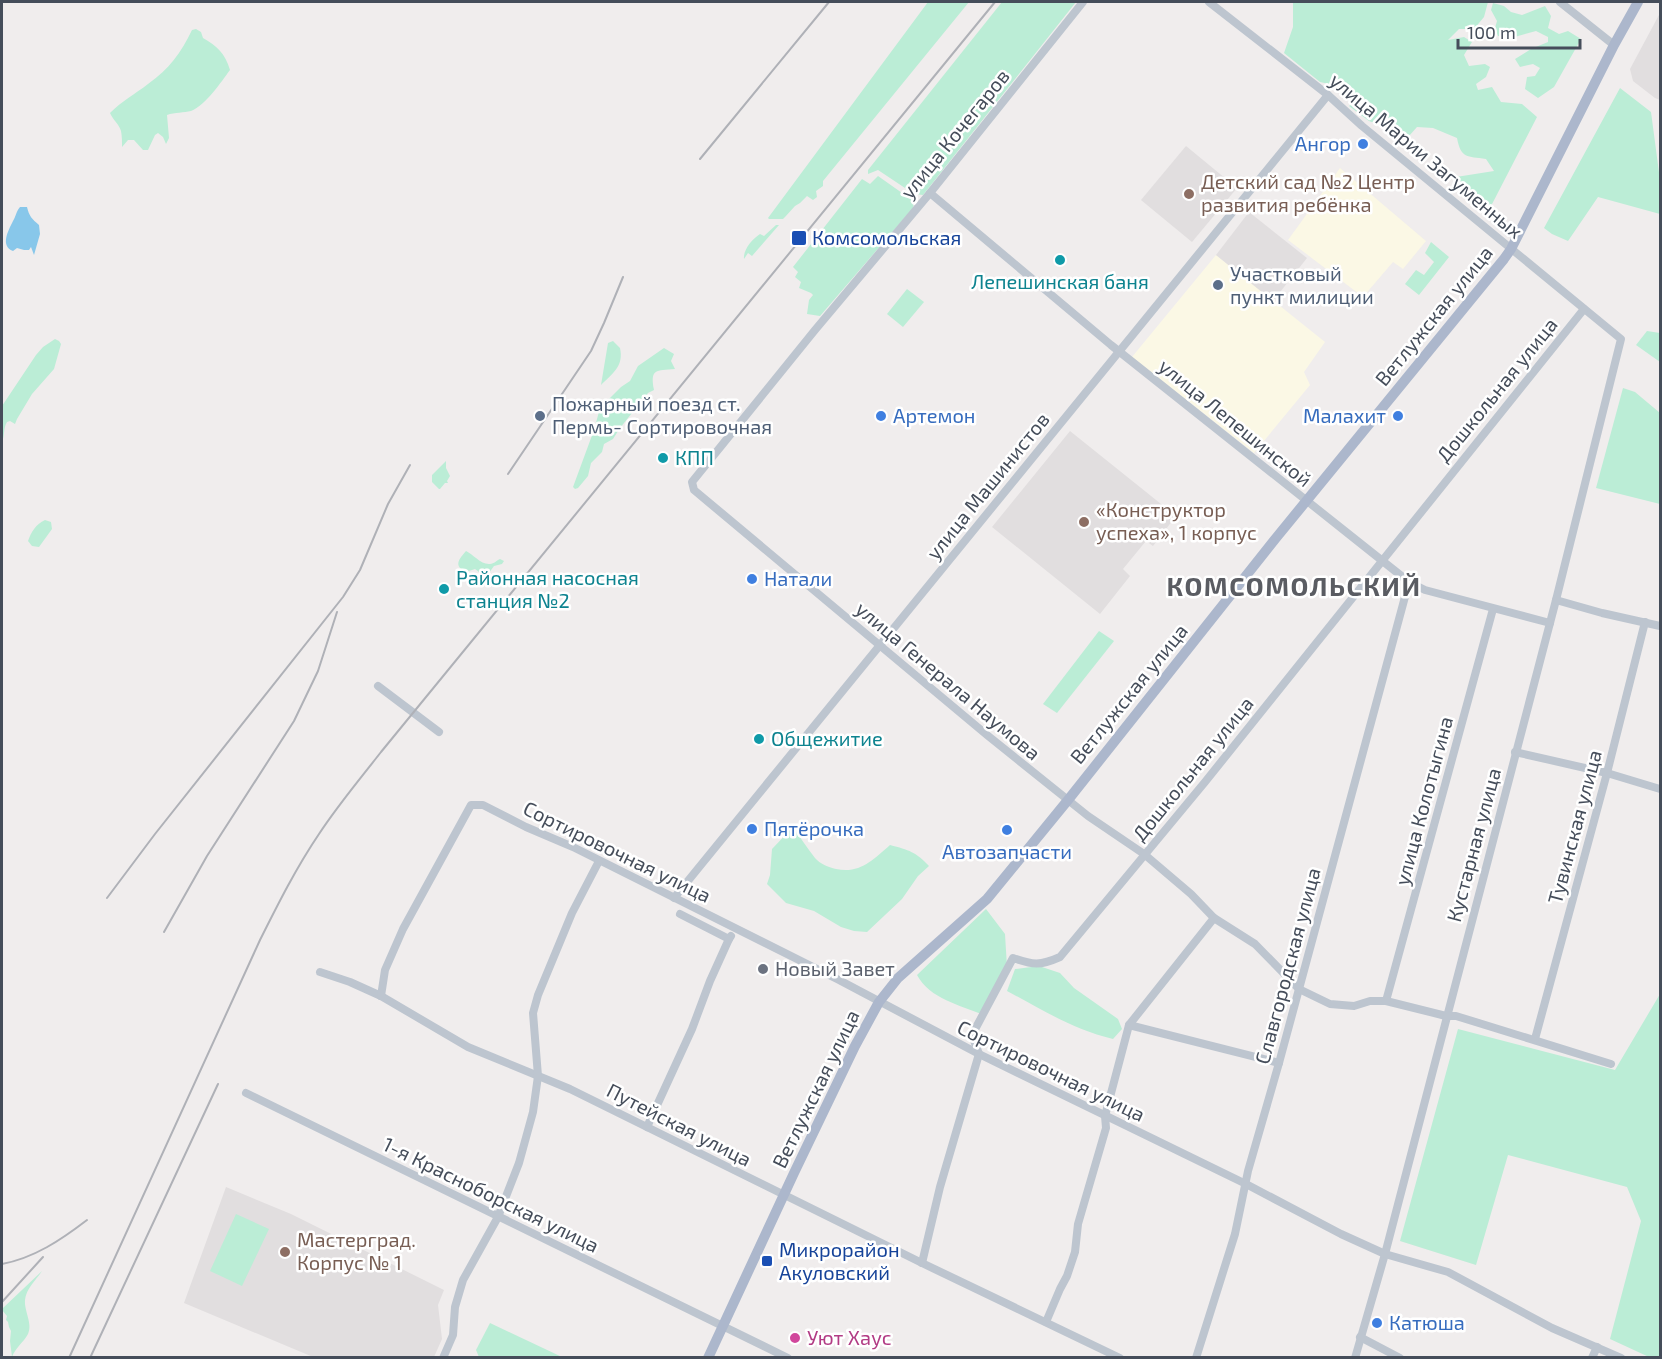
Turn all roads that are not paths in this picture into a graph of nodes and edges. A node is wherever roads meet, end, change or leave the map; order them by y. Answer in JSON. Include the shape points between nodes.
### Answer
{"nodes":[{"id":1,"x":1083,"y":2,"type":"edge"},
{"id":2,"x":1209,"y":2,"type":"edge"},
{"id":3,"x":1560,"y":2,"type":"edge"},
{"id":4,"x":1638,"y":2,"type":"edge"},
{"id":5,"x":1614,"y":45,"type":"junction"},
{"id":6,"x":1328,"y":96,"type":"junction"},
{"id":7,"x":930,"y":193,"type":"junction"},
{"id":8,"x":1511,"y":249,"type":"junction"},
{"id":9,"x":1584,"y":309,"type":"junction"},
{"id":10,"x":1621,"y":339,"type":"joint"},
{"id":11,"x":1120,"y":351,"type":"junction"},
{"id":12,"x":692,"y":482,"type":"joint"},
{"id":13,"x":1306,"y":501,"type":"junction"},
{"id":14,"x":1381,"y":560,"type":"junction"},
{"id":15,"x":1409,"y":582,"type":"junction"},
{"id":16,"x":1556,"y":600,"type":"junction"},
{"id":17,"x":1493,"y":609,"type":"junction"},
{"id":18,"x":1645,"y":622,"type":"junction"},
{"id":19,"x":1550,"y":623,"type":"junction"},
{"id":20,"x":1660,"y":626,"type":"edge"},
{"id":21,"x":880,"y":646,"type":"junction"},
{"id":22,"x":378,"y":686,"type":"dead end"},
{"id":23,"x":439,"y":732,"type":"dead end"},
{"id":24,"x":1515,"y":752,"type":"junction"},
{"id":25,"x":1607,"y":773,"type":"junction"},
{"id":26,"x":1660,"y":789,"type":"edge"},
{"id":27,"x":1068,"y":800,"type":"junction"},
{"id":28,"x":1144,"y":854,"type":"junction"},
{"id":29,"x":599,"y":861,"type":"junction"},
{"id":30,"x":674,"y":898,"type":"junction"},
{"id":31,"x":680,"y":914,"type":"dead end"},
{"id":32,"x":1214,"y":918,"type":"junction"},
{"id":33,"x":735,"y":927,"type":"junction"},
{"id":34,"x":729,"y":939,"type":"junction"},
{"id":35,"x":320,"y":972,"type":"dead end"},
{"id":36,"x":1299,"y":988,"type":"junction"},
{"id":37,"x":381,"y":996,"type":"junction"},
{"id":38,"x":1386,"y":1001,"type":"junction"},
{"id":39,"x":879,"y":1002,"type":"junction"},
{"id":40,"x":1446,"y":1016,"type":"junction"},
{"id":41,"x":1129,"y":1026,"type":"junction"},
{"id":42,"x":1535,"y":1039,"type":"junction"},
{"id":43,"x":979,"y":1054,"type":"junction"},
{"id":44,"x":1279,"y":1063,"type":"junction"},
{"id":45,"x":1611,"y":1064,"type":"dead end"},
{"id":46,"x":538,"y":1076,"type":"junction"},
{"id":47,"x":246,"y":1093,"type":"dead end"},
{"id":48,"x":1105,"y":1116,"type":"junction"},
{"id":49,"x":647,"y":1127,"type":"junction"},
{"id":50,"x":1246,"y":1184,"type":"junction"},
{"id":51,"x":783,"y":1195,"type":"junction"},
{"id":52,"x":498,"y":1217,"type":"junction"},
{"id":53,"x":1385,"y":1254,"type":"junction"},
{"id":54,"x":922,"y":1263,"type":"junction"},
{"id":55,"x":1046,"y":1322,"type":"junction"},
{"id":56,"x":722,"y":1326,"type":"junction"},
{"id":57,"x":1360,"y":1337,"type":"junction"},
{"id":58,"x":1598,"y":1347,"type":"junction"},
{"id":59,"x":443,"y":1358,"type":"edge"},
{"id":60,"x":708,"y":1358,"type":"edge"},
{"id":61,"x":788,"y":1358,"type":"edge"},
{"id":62,"x":1120,"y":1358,"type":"edge"},
{"id":63,"x":1196,"y":1358,"type":"edge"},
{"id":64,"x":1355,"y":1358,"type":"edge"},
{"id":65,"x":1400,"y":1358,"type":"edge"},
{"id":66,"x":1592,"y":1358,"type":"edge"},
{"id":67,"x":1621,"y":1358,"type":"edge"}],
"edges":[{"from":1,"to":7,"type":"street","name":"улица Кочегаров"},
{"from":2,"to":6,"type":"street","name":"улица Марии Загуменных"},
{"from":3,"to":5,"type":"street"},
{"from":4,"to":5,"type":"main road","name":"Ветлужская улица"},
{"from":5,"to":8,"type":"main road","name":"Ветлужская улица"},
{"from":6,"to":8,"type":"street","name":"улица Марии Загуменных"},
{"from":6,"to":11,"type":"street","name":"улица Машинистов"},
{"from":7,"to":11,"type":"street","name":"улица Лепешинской"},
{"from":7,"to":12,"type":"street","name":"улица Кочегаров"},
{"from":8,"to":9,"type":"street","name":"улица Марии Загуменных"},
{"from":8,"to":13,"type":"main road","name":"Ветлужская улица"},
{"from":9,"to":10,"type":"street","name":"улица Марии Загуменных"},
{"from":9,"to":14,"type":"street","name":"Дошкольная улица"},
{"from":10,"to":16,"type":"street","name":"Кустарная улица"},
{"from":11,"to":13,"type":"street","name":"улица Лепешинской"},
{"from":11,"to":21,"type":"street","name":"улица Машинистов"},
{"from":12,"to":21,"type":"street","name":"улица Генерала Наумова","via":[[694,490]]},
{"from":13,"to":14,"type":"street","name":"улица Лепешинской"},
{"from":13,"to":27,"type":"main road","name":"Ветлужская улица"},
{"from":14,"to":15,"type":"street","name":"улица Лепешинской"},
{"from":14,"to":28,"type":"street","name":"Дошкольная улица"},
{"from":15,"to":17,"type":"street","name":"улица Лепешинской"},
{"from":15,"to":36,"type":"street","name":"Славгородская улица"},
{"from":16,"to":18,"type":"street"},
{"from":16,"to":19,"type":"street","name":"Кустарная улица"},
{"from":17,"to":19,"type":"street","name":"улица Лепешинской"},
{"from":17,"to":38,"type":"street","name":"улица Колотыгина"},
{"from":18,"to":20,"type":"street"},
{"from":18,"to":25,"type":"street","name":"Тувинская улица"},
{"from":19,"to":24,"type":"street","name":"Кустарная улица"},
{"from":21,"to":27,"type":"street","name":"улица Генерала Наумова"},
{"from":21,"to":30,"type":"street","name":"улица Машинистов"},
{"from":22,"to":23,"type":"street"},
{"from":24,"to":25,"type":"street"},
{"from":24,"to":40,"type":"street","name":"Кустарная улица"},
{"from":25,"to":26,"type":"street"},
{"from":25,"to":42,"type":"street","name":"Тувинская улица"},
{"from":27,"to":28,"type":"street","name":"улица Генерала Наумова"},
{"from":27,"to":39,"type":"main road","name":"Ветлужская улица","via":[[987,899],[898,978]]},
{"from":28,"to":32,"type":"street","name":"улица Генерала Наумова"},
{"from":28,"to":43,"type":"street","name":"Дошкольная улица","via":[[1060,957],[1032,965],[1013,958],[972,1035]]},
{"from":29,"to":30,"type":"street","name":"Сортировочная улица"},
{"from":29,"to":37,"type":"street","name":"Сортировочная улица","via":[[483,805],[471,805],[403,929],[385,970]]},
{"from":29,"to":46,"type":"street","via":[[572,913],[538,995],[533,1013]]},
{"from":30,"to":33,"type":"street","name":"Сортировочная улица"},
{"from":31,"to":34,"type":"street"},
{"from":32,"to":36,"type":"street","name":"улица Генерала Наумова","via":[[1256,944]]},
{"from":32,"to":41,"type":"street"},
{"from":33,"to":34,"type":"street"},
{"from":33,"to":39,"type":"street","name":"Сортировочная улица"},
{"from":34,"to":49,"type":"street"},
{"from":35,"to":37,"type":"street","name":"Путейская улица"},
{"from":36,"to":38,"type":"street","name":"улица Генерала Наумова","via":[[1330,1004],[1353,1006]]},
{"from":36,"to":44,"type":"street","name":"Славгородская улица"},
{"from":37,"to":46,"type":"street","name":"Путейская улица","via":[[468,1047]]},
{"from":38,"to":40,"type":"street","name":"улица Генерала Наумова"},
{"from":39,"to":43,"type":"street","name":"Сортировочная улица"},
{"from":39,"to":51,"type":"main road","name":"Ветлужская улица"},
{"from":40,"to":42,"type":"street","name":"улица Генерала Наумова"},
{"from":40,"to":53,"type":"street","name":"Кустарная улица"},
{"from":41,"to":44,"type":"street"},
{"from":41,"to":48,"type":"street"},
{"from":42,"to":45,"type":"street","name":"улица Генерала Наумова"},
{"from":43,"to":48,"type":"street","name":"Сортировочная улица"},
{"from":43,"to":54,"type":"street","name":"Дошкольная улица"},
{"from":44,"to":50,"type":"street","name":"Славгородская улица"},
{"from":46,"to":49,"type":"street","name":"Путейская улица"},
{"from":46,"to":52,"type":"street","via":[[519,1163]]},
{"from":47,"to":52,"type":"street","name":"1-я Красноборская улица"},
{"from":48,"to":50,"type":"street","name":"Сортировочная улица"},
{"from":48,"to":55,"type":"street","via":[[1106,1128],[1078,1224],[1075,1252]]},
{"from":49,"to":51,"type":"street","name":"Путейская улица"},
{"from":50,"to":53,"type":"street","name":"Сортировочная улица"},
{"from":50,"to":63,"type":"street","name":"Славгородская улица","via":[[1235,1234]]},
{"from":51,"to":54,"type":"street","name":"Путейская улица"},
{"from":51,"to":56,"type":"main road","name":"Ветлужская улица"},
{"from":52,"to":56,"type":"street","name":"1-я Красноборская улица"},
{"from":52,"to":59,"type":"street","via":[[463,1280],[455,1307],[453,1335]]},
{"from":53,"to":57,"type":"street","name":"Кустарная улица"},
{"from":53,"to":58,"type":"street","name":"Сортировочная улица","via":[[1448,1272],[1552,1328]]},
{"from":54,"to":55,"type":"street","name":"Путейская улица"},
{"from":55,"to":62,"type":"street","name":"Путейская улица"},
{"from":56,"to":60,"type":"main road","name":"Ветлужская улица"},
{"from":56,"to":61,"type":"street","name":"1-я Красноборская улица"},
{"from":57,"to":64,"type":"street","name":"Кустарная улица"},
{"from":57,"to":65,"type":"street"},
{"from":58,"to":66,"type":"street"},
{"from":58,"to":67,"type":"street","name":"Сортировочная улица"}]}
